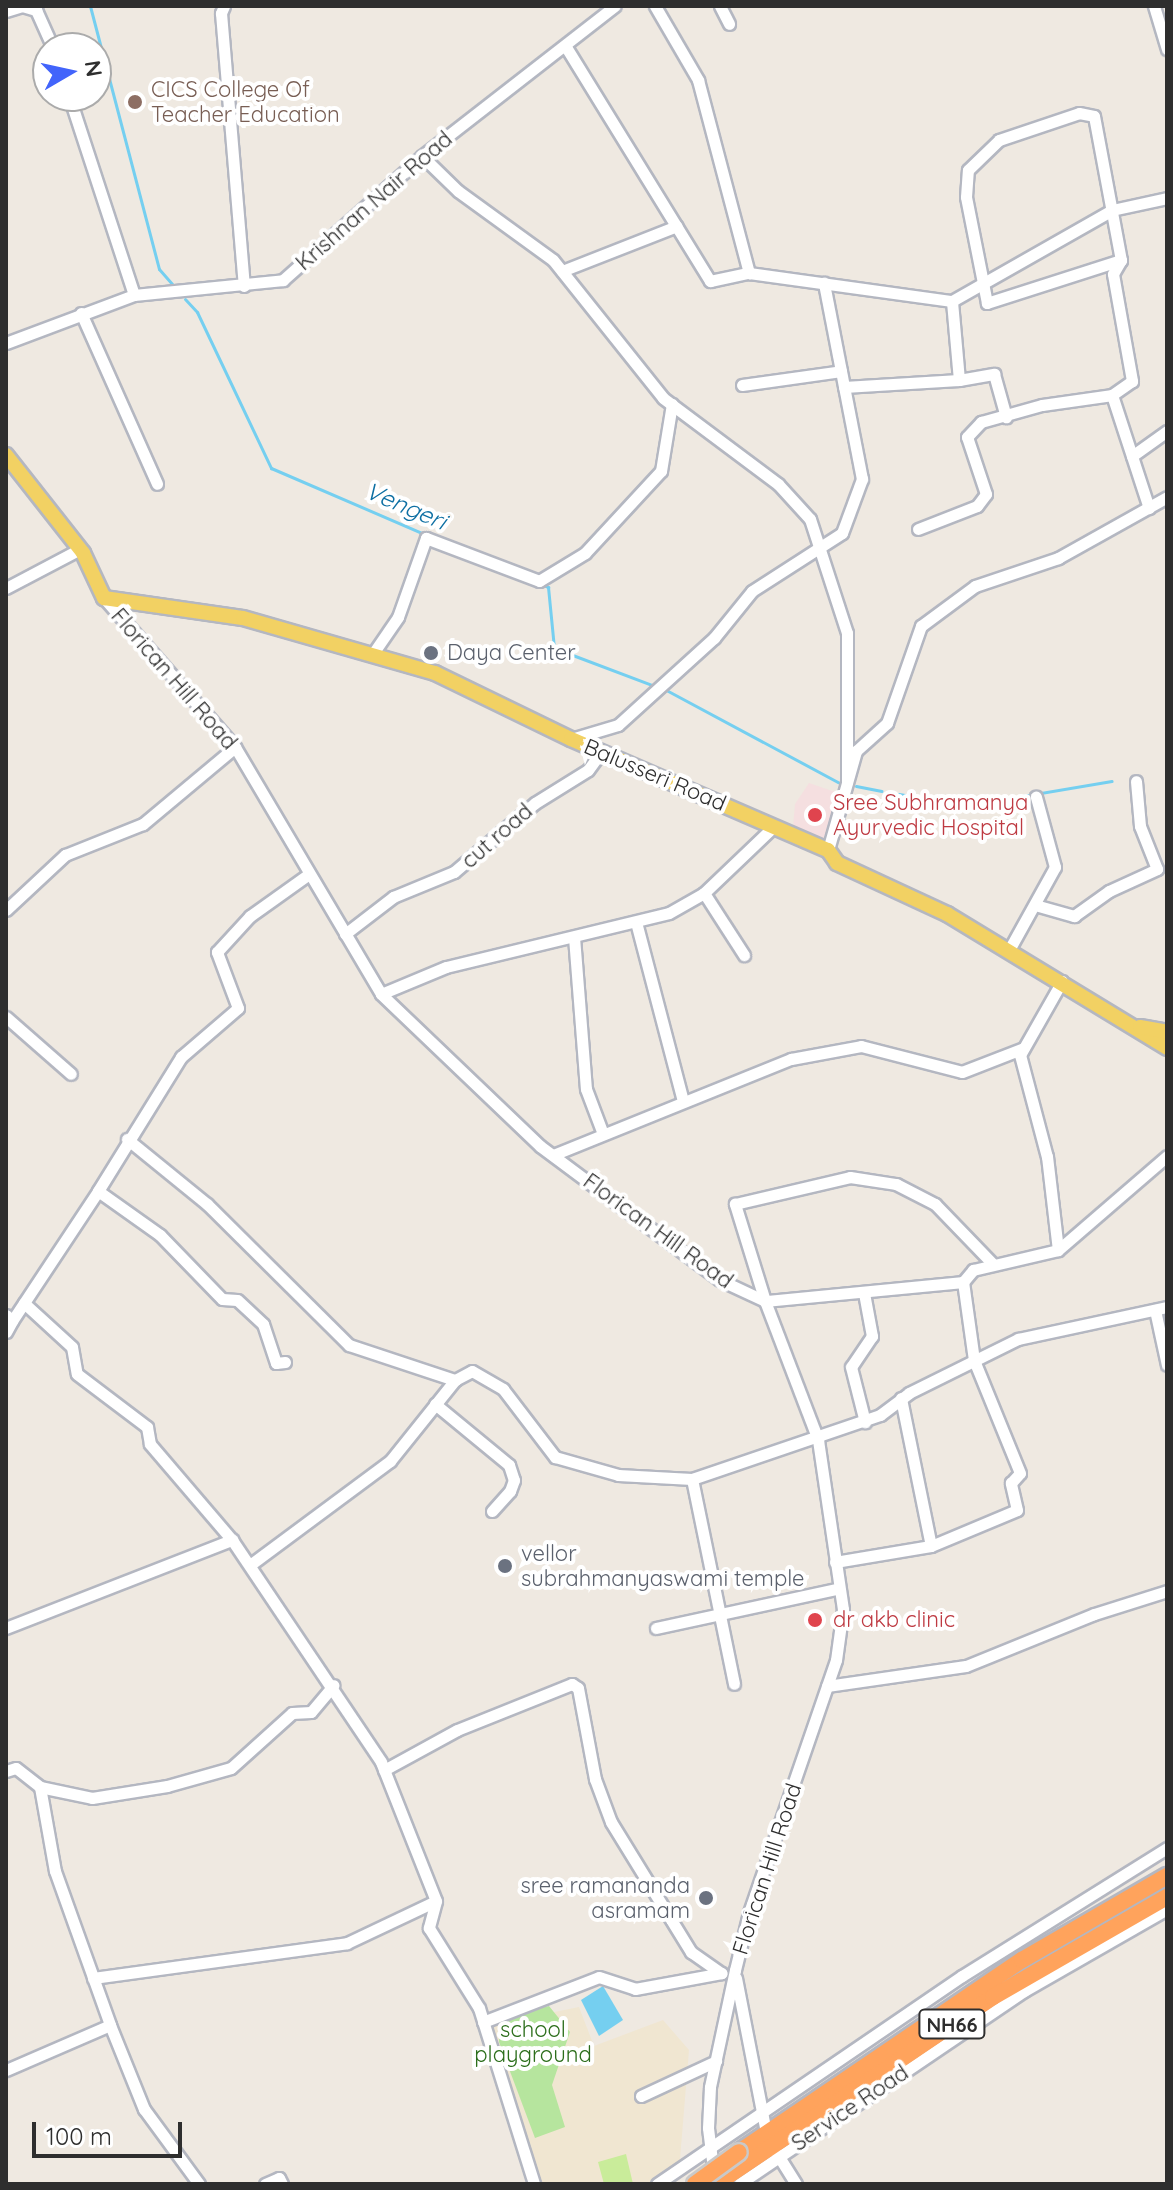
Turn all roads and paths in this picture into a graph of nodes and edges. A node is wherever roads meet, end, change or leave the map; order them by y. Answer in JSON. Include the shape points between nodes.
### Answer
{"nodes":[{"id":1,"x":224,"y":6,"type":"edge"},
{"id":2,"x":615,"y":6,"type":"edge"},
{"id":3,"x":655,"y":6,"type":"edge"},
{"id":4,"x":720,"y":6,"type":"edge"},
{"id":5,"x":1154,"y":6,"type":"edge"},
{"id":6,"x":11,"y":9,"type":"edge"},
{"id":7,"x":729,"y":24,"type":"dead end"},
{"id":8,"x":46,"y":32,"type":"edge"},
{"id":9,"x":566,"y":47,"type":"junction"},
{"id":10,"x":1167,"y":49,"type":"edge"},
{"id":11,"x":74,"y":112,"type":"edge"},
{"id":12,"x":422,"y":156,"type":"junction"},
{"id":13,"x":1167,"y":198,"type":"edge"},
{"id":14,"x":1112,"y":210,"type":"junction"},
{"id":15,"x":677,"y":226,"type":"junction"},
{"id":16,"x":1121,"y":260,"type":"junction"},
{"id":17,"x":562,"y":271,"type":"junction"},
{"id":18,"x":749,"y":273,"type":"junction"},
{"id":19,"x":824,"y":283,"type":"junction"},
{"id":20,"x":982,"y":285,"type":"junction"},
{"id":21,"x":244,"y":286,"type":"junction"},
{"id":22,"x":134,"y":295,"type":"junction"},
{"id":23,"x":952,"y":301,"type":"junction"},
{"id":24,"x":81,"y":313,"type":"junction"},
{"id":25,"x":6,"y":343,"type":"edge"},
{"id":26,"x":841,"y":371,"type":"junction"},
{"id":27,"x":959,"y":380,"type":"junction"},
{"id":28,"x":742,"y":385,"type":"dead end"},
{"id":29,"x":844,"y":387,"type":"junction"},
{"id":30,"x":1112,"y":395,"type":"junction"},
{"id":31,"x":672,"y":404,"type":"junction"},
{"id":32,"x":1006,"y":417,"type":"junction"},
{"id":33,"x":1167,"y":431,"type":"edge"},
{"id":34,"x":6,"y":455,"type":"edge"},
{"id":35,"x":1132,"y":456,"type":"junction"},
{"id":36,"x":157,"y":484,"type":"dead end"},
{"id":37,"x":1167,"y":497,"type":"edge"},
{"id":38,"x":1149,"y":508,"type":"junction"},
{"id":39,"x":918,"y":529,"type":"dead end"},
{"id":40,"x":819,"y":546,"type":"junction"},
{"id":41,"x":80,"y":549,"type":"junction"},
{"id":42,"x":6,"y":588,"type":"edge"},
{"id":43,"x":104,"y":598,"type":"junction"},
{"id":44,"x":372,"y":655,"type":"junction"},
{"id":45,"x":571,"y":739,"type":"junction"},
{"id":46,"x":235,"y":747,"type":"junction"},
{"id":47,"x":601,"y":752,"type":"junction"},
{"id":48,"x":1136,"y":781,"type":"dead end"},
{"id":49,"x":847,"y":782,"type":"junction"},
{"id":50,"x":1036,"y":797,"type":"dead end"},
{"id":51,"x":774,"y":826,"type":"junction"},
{"id":52,"x":828,"y":850,"type":"junction"},
{"id":53,"x":309,"y":874,"type":"junction"},
{"id":54,"x":704,"y":893,"type":"junction"},
{"id":55,"x":1035,"y":905,"type":"junction"},
{"id":56,"x":6,"y":910,"type":"edge"},
{"id":57,"x":636,"y":922,"type":"junction"},
{"id":58,"x":345,"y":934,"type":"junction"},
{"id":59,"x":574,"y":937,"type":"junction"},
{"id":60,"x":1009,"y":950,"type":"junction"},
{"id":61,"x":744,"y":955,"type":"dead end"},
{"id":62,"x":1062,"y":981,"type":"junction"},
{"id":63,"x":381,"y":994,"type":"junction"},
{"id":64,"x":6,"y":1017,"type":"edge"},
{"id":65,"x":1127,"y":1025,"type":"junction"},
{"id":66,"x":1167,"y":1032,"type":"edge"},
{"id":67,"x":1024,"y":1048,"type":"junction"},
{"id":68,"x":1167,"y":1048,"type":"edge"},
{"id":69,"x":71,"y":1074,"type":"dead end"},
{"id":70,"x":683,"y":1101,"type":"junction"},
{"id":71,"x":603,"y":1134,"type":"junction"},
{"id":72,"x":127,"y":1139,"type":"junction"},
{"id":73,"x":553,"y":1155,"type":"junction"},
{"id":74,"x":1167,"y":1156,"type":"edge"},
{"id":75,"x":98,"y":1191,"type":"junction"},
{"id":76,"x":1058,"y":1250,"type":"junction"},
{"id":77,"x":993,"y":1264,"type":"junction"},
{"id":78,"x":963,"y":1282,"type":"junction"},
{"id":79,"x":864,"y":1293,"type":"junction"},
{"id":80,"x":765,"y":1301,"type":"junction"},
{"id":81,"x":24,"y":1303,"type":"junction"},
{"id":82,"x":1161,"y":1308,"type":"edge"},
{"id":83,"x":8,"y":1323,"type":"edge"},
{"id":84,"x":974,"y":1360,"type":"junction"},
{"id":85,"x":285,"y":1362,"type":"dead end"},
{"id":86,"x":1167,"y":1365,"type":"edge"},
{"id":87,"x":455,"y":1380,"type":"junction"},
{"id":88,"x":901,"y":1398,"type":"junction"},
{"id":89,"x":435,"y":1404,"type":"junction"},
{"id":90,"x":865,"y":1422,"type":"junction"},
{"id":91,"x":818,"y":1440,"type":"junction"},
{"id":92,"x":692,"y":1479,"type":"junction"},
{"id":93,"x":492,"y":1511,"type":"dead end"},
{"id":94,"x":232,"y":1540,"type":"junction"},
{"id":95,"x":931,"y":1546,"type":"junction"},
{"id":96,"x":835,"y":1562,"type":"junction"},
{"id":97,"x":250,"y":1565,"type":"junction"},
{"id":98,"x":836,"y":1589,"type":"junction"},
{"id":99,"x":1167,"y":1591,"type":"edge"},
{"id":100,"x":720,"y":1614,"type":"junction"},
{"id":101,"x":6,"y":1628,"type":"edge"},
{"id":102,"x":656,"y":1628,"type":"dead end"},
{"id":103,"x":734,"y":1684,"type":"dead end"},
{"id":104,"x":334,"y":1685,"type":"junction"},
{"id":105,"x":827,"y":1686,"type":"junction"},
{"id":106,"x":384,"y":1770,"type":"junction"},
{"id":107,"x":6,"y":1771,"type":"edge"},
{"id":108,"x":40,"y":1787,"type":"junction"},
{"id":109,"x":1167,"y":1848,"type":"edge"},
{"id":110,"x":1167,"y":1876,"type":"edge"},
{"id":111,"x":1167,"y":1897,"type":"edge"},
{"id":112,"x":436,"y":1901,"type":"junction"},
{"id":113,"x":1167,"y":1909,"type":"edge"},
{"id":114,"x":735,"y":1970,"type":"junction"},
{"id":115,"x":721,"y":1973,"type":"junction"},
{"id":116,"x":93,"y":1978,"type":"junction"},
{"id":117,"x":483,"y":2022,"type":"junction"},
{"id":118,"x":110,"y":2025,"type":"junction"},
{"id":119,"x":716,"y":2061,"type":"junction"},
{"id":120,"x":6,"y":2070,"type":"edge"},
{"id":121,"x":641,"y":2096,"type":"dead end"},
{"id":122,"x":759,"y":2113,"type":"junction"},
{"id":123,"x":772,"y":2146,"type":"junction"},
{"id":124,"x":709,"y":2149,"type":"junction"},
{"id":125,"x":742,"y":2158,"type":"junction"},
{"id":126,"x":199,"y":2184,"type":"edge"},
{"id":127,"x":265,"y":2184,"type":"edge"},
{"id":128,"x":282,"y":2184,"type":"edge"},
{"id":129,"x":534,"y":2184,"type":"edge"},
{"id":130,"x":657,"y":2184,"type":"edge"},
{"id":131,"x":695,"y":2184,"type":"edge"},
{"id":132,"x":716,"y":2184,"type":"edge"},
{"id":133,"x":739,"y":2184,"type":"edge"},
{"id":134,"x":796,"y":2184,"type":"edge"}],
"edges":[{"from":1,"to":21,"type":"street"},
{"from":2,"to":9,"type":"street","name":"Krishnan Nair Road"},
{"from":3,"to":18,"type":"street","via":[[698,80]]},
{"from":4,"to":7,"type":"street"},
{"from":5,"to":10,"type":"street"},
{"from":6,"to":8,"type":"street","via":[[36,10]]},
{"from":9,"to":12,"type":"street","name":"Krishnan Nair Road"},
{"from":9,"to":15,"type":"street"},
{"from":11,"to":22,"type":"street"},
{"from":12,"to":17,"type":"street","via":[[458,191]]},
{"from":12,"to":21,"type":"street","name":"Krishnan Nair Road","via":[[283,280]]},
{"from":13,"to":14,"type":"street"},
{"from":14,"to":16,"type":"street"},
{"from":14,"to":20,"type":"street"},
{"from":14,"to":20,"type":"street","via":[[1094,116],[1079,113],[988,146],[968,170],[967,184]]},
{"from":15,"to":17,"type":"street"},
{"from":15,"to":18,"type":"street","via":[[710,281]]},
{"from":16,"to":20,"type":"street","via":[[987,303]]},
{"from":16,"to":30,"type":"street","via":[[1113,274],[1132,381]]},
{"from":17,"to":31,"type":"street"},
{"from":18,"to":19,"type":"street"},
{"from":19,"to":23,"type":"street"},
{"from":19,"to":26,"type":"street"},
{"from":20,"to":23,"type":"street"},
{"from":21,"to":22,"type":"street","name":"Krishnan Nair Road"},
{"from":22,"to":24,"type":"street","name":"Krishnan Nair Road"},
{"from":23,"to":27,"type":"street"},
{"from":24,"to":25,"type":"street","name":"Krishnan Nair Road"},
{"from":24,"to":36,"type":"street"},
{"from":26,"to":28,"type":"street"},
{"from":26,"to":29,"type":"street"},
{"from":27,"to":29,"type":"street"},
{"from":27,"to":32,"type":"street","via":[[994,374]]},
{"from":29,"to":40,"type":"street","via":[[862,479],[842,533]]},
{"from":30,"to":32,"type":"street","via":[[1042,405]]},
{"from":30,"to":35,"type":"street"},
{"from":31,"to":40,"type":"street","via":[[778,484],[810,519]]},
{"from":31,"to":44,"type":"street","via":[[661,471],[585,553],[539,581],[426,538],[398,617]]},
{"from":32,"to":39,"type":"street","via":[[981,422],[967,437],[986,494],[977,506]]},
{"from":33,"to":35,"type":"street"},
{"from":34,"to":41,"type":"main road"},
{"from":35,"to":38,"type":"street"},
{"from":37,"to":38,"type":"street"},
{"from":38,"to":49,"type":"street","via":[[1031,571],[975,586],[921,626],[887,723],[856,751]]},
{"from":40,"to":45,"type":"street","via":[[752,591],[714,638],[618,725]]},
{"from":40,"to":49,"type":"street","via":[[847,633]]},
{"from":41,"to":42,"type":"street"},
{"from":41,"to":43,"type":"main road"},
{"from":43,"to":44,"type":"main road","name":"Balusseri Road","via":[[243,618]]},
{"from":43,"to":46,"type":"street","name":"Florican Hill Road"},
{"from":44,"to":45,"type":"main road","name":"Balusseri Road","via":[[435,673]]},
{"from":45,"to":47,"type":"main road","name":"Balusseri Road"},
{"from":46,"to":53,"type":"street","name":"Florican Hill Road"},
{"from":46,"to":56,"type":"street","via":[[143,824],[65,855]]},
{"from":47,"to":51,"type":"main road","name":"Balusseri Road"},
{"from":47,"to":58,"type":"street","name":"cut road","via":[[588,770],[535,803],[454,872],[393,897]]},
{"from":48,"to":55,"type":"street","via":[[1140,826],[1157,869],[1109,891],[1074,916]]},
{"from":49,"to":52,"type":"street"},
{"from":50,"to":55,"type":"street","via":[[1055,867]]},
{"from":51,"to":52,"type":"main road","name":"Balusseri Road"},
{"from":51,"to":54,"type":"street"},
{"from":52,"to":60,"type":"main road","name":"Balusseri Road","via":[[837,863],[947,914]]},
{"from":53,"to":58,"type":"street","name":"Florican Hill Road"},
{"from":53,"to":72,"type":"street","via":[[250,916],[217,952],[238,1008],[181,1057]]},
{"from":54,"to":57,"type":"street","via":[[669,913]]},
{"from":54,"to":61,"type":"street"},
{"from":55,"to":60,"type":"street"},
{"from":57,"to":59,"type":"street"},
{"from":57,"to":70,"type":"street"},
{"from":58,"to":63,"type":"street","name":"Florican Hill Road"},
{"from":59,"to":63,"type":"street","via":[[446,967]]},
{"from":59,"to":71,"type":"street","via":[[586,1089]]},
{"from":60,"to":62,"type":"main road","name":"Balusseri Road"},
{"from":62,"to":65,"type":"main road","name":"Balusseri Road"},
{"from":62,"to":67,"type":"street"},
{"from":63,"to":73,"type":"street","name":"Florican Hill Road","via":[[482,1095]]},
{"from":64,"to":69,"type":"street"},
{"from":65,"to":66,"type":"main road"},
{"from":65,"to":68,"type":"main road","name":"Balusseri Road"},
{"from":67,"to":70,"type":"street","via":[[962,1072],[861,1046],[791,1059]]},
{"from":67,"to":76,"type":"street","via":[[1020,1055],[1047,1157]]},
{"from":70,"to":71,"type":"street"},
{"from":71,"to":73,"type":"street"},
{"from":72,"to":75,"type":"street"},
{"from":72,"to":87,"type":"street","via":[[207,1204],[349,1345]]},
{"from":73,"to":80,"type":"street","name":"Florican Hill Road","via":[[720,1280]]},
{"from":74,"to":76,"type":"street"},
{"from":75,"to":81,"type":"street"},
{"from":75,"to":85,"type":"street","via":[[160,1235],[222,1299],[237,1300],[263,1324],[276,1363]]},
{"from":76,"to":77,"type":"street"},
{"from":77,"to":78,"type":"street","via":[[973,1270]]},
{"from":77,"to":80,"type":"street","via":[[935,1204],[896,1184],[850,1177],[735,1204]]},
{"from":78,"to":79,"type":"street"},
{"from":78,"to":84,"type":"street"},
{"from":79,"to":80,"type":"street"},
{"from":79,"to":90,"type":"street","via":[[872,1336],[851,1367]]},
{"from":80,"to":91,"type":"street","name":"Florican Hill Road"},
{"from":81,"to":83,"type":"street"},
{"from":81,"to":94,"type":"street","via":[[72,1347],[77,1374],[147,1427],[150,1444]]},
{"from":82,"to":84,"type":"street","via":[[1018,1339]]},
{"from":82,"to":86,"type":"street"},
{"from":84,"to":88,"type":"street"},
{"from":84,"to":95,"type":"street","via":[[1020,1473],[1011,1483],[1017,1510]]},
{"from":87,"to":89,"type":"street"},
{"from":87,"to":92,"type":"street","via":[[472,1371],[503,1389],[555,1457],[618,1475]]},
{"from":88,"to":90,"type":"street"},
{"from":88,"to":95,"type":"street"},
{"from":89,"to":93,"type":"street","via":[[509,1465],[514,1480],[510,1491]]},
{"from":89,"to":97,"type":"street","via":[[390,1461]]},
{"from":90,"to":91,"type":"street"},
{"from":91,"to":92,"type":"street"},
{"from":91,"to":96,"type":"street","name":"Florican Hill Road"},
{"from":92,"to":100,"type":"street"},
{"from":94,"to":97,"type":"street"},
{"from":94,"to":101,"type":"street"},
{"from":95,"to":96,"type":"street"},
{"from":96,"to":98,"type":"street","name":"Florican Hill Road"},
{"from":97,"to":104,"type":"street"},
{"from":98,"to":100,"type":"street"},
{"from":98,"to":105,"type":"street","name":"Florican Hill Road","via":[[843,1609]]},
{"from":99,"to":105,"type":"street","via":[[966,1666]]},
{"from":100,"to":102,"type":"street"},
{"from":100,"to":103,"type":"street"},
{"from":104,"to":106,"type":"street"},
{"from":104,"to":108,"type":"street","via":[[311,1712],[292,1713],[231,1768],[92,1798]]},
{"from":105,"to":114,"type":"street","name":"Florican Hill Road","via":[[749,1913]]},
{"from":106,"to":112,"type":"street"},
{"from":106,"to":115,"type":"street","via":[[457,1730],[572,1684],[578,1688],[595,1779],[611,1822],[691,1952]]},
{"from":107,"to":108,"type":"street","via":[[16,1768]]},
{"from":108,"to":116,"type":"street","via":[[55,1871]]},
{"from":109,"to":122,"type":"street","via":[[962,1976]]},
{"from":110,"to":123,"type":"highway","number":"NH66","via":[[1022,1960]]},
{"from":111,"to":123,"type":"highway","number":"NH66","via":[[993,1997]]},
{"from":112,"to":116,"type":"street","via":[[347,1943]]},
{"from":112,"to":117,"type":"street","via":[[429,1928]]},
{"from":113,"to":123,"type":"street","name":"Service Road"},
{"from":114,"to":115,"type":"street"},
{"from":114,"to":119,"type":"street","name":"Florican Hill Road"},
{"from":114,"to":122,"type":"street"},
{"from":115,"to":117,"type":"street","via":[[635,1989],[599,1977]]},
{"from":116,"to":118,"type":"street"},
{"from":117,"to":129,"type":"street"},
{"from":118,"to":120,"type":"street"},
{"from":118,"to":126,"type":"street","via":[[144,2109]]},
{"from":119,"to":121,"type":"street"},
{"from":119,"to":124,"type":"street","name":"Florican Hill Road"},
{"from":122,"to":123,"type":"street"},
{"from":122,"to":124,"type":"street"},
{"from":123,"to":125,"type":"highway","number":"NH66"},
{"from":123,"to":133,"type":"street","name":"Service Road"},
{"from":123,"to":134,"type":"street"},
{"from":124,"to":130,"type":"street"},
{"from":124,"to":132,"type":"street","name":"Florican Hill Road"},
{"from":125,"to":131,"type":"highway","number":"NH66","bridge":true},
{"from":125,"to":132,"type":"highway","number":"NH66"},
{"from":127,"to":128,"type":"street","via":[[279,2178]]}]}
